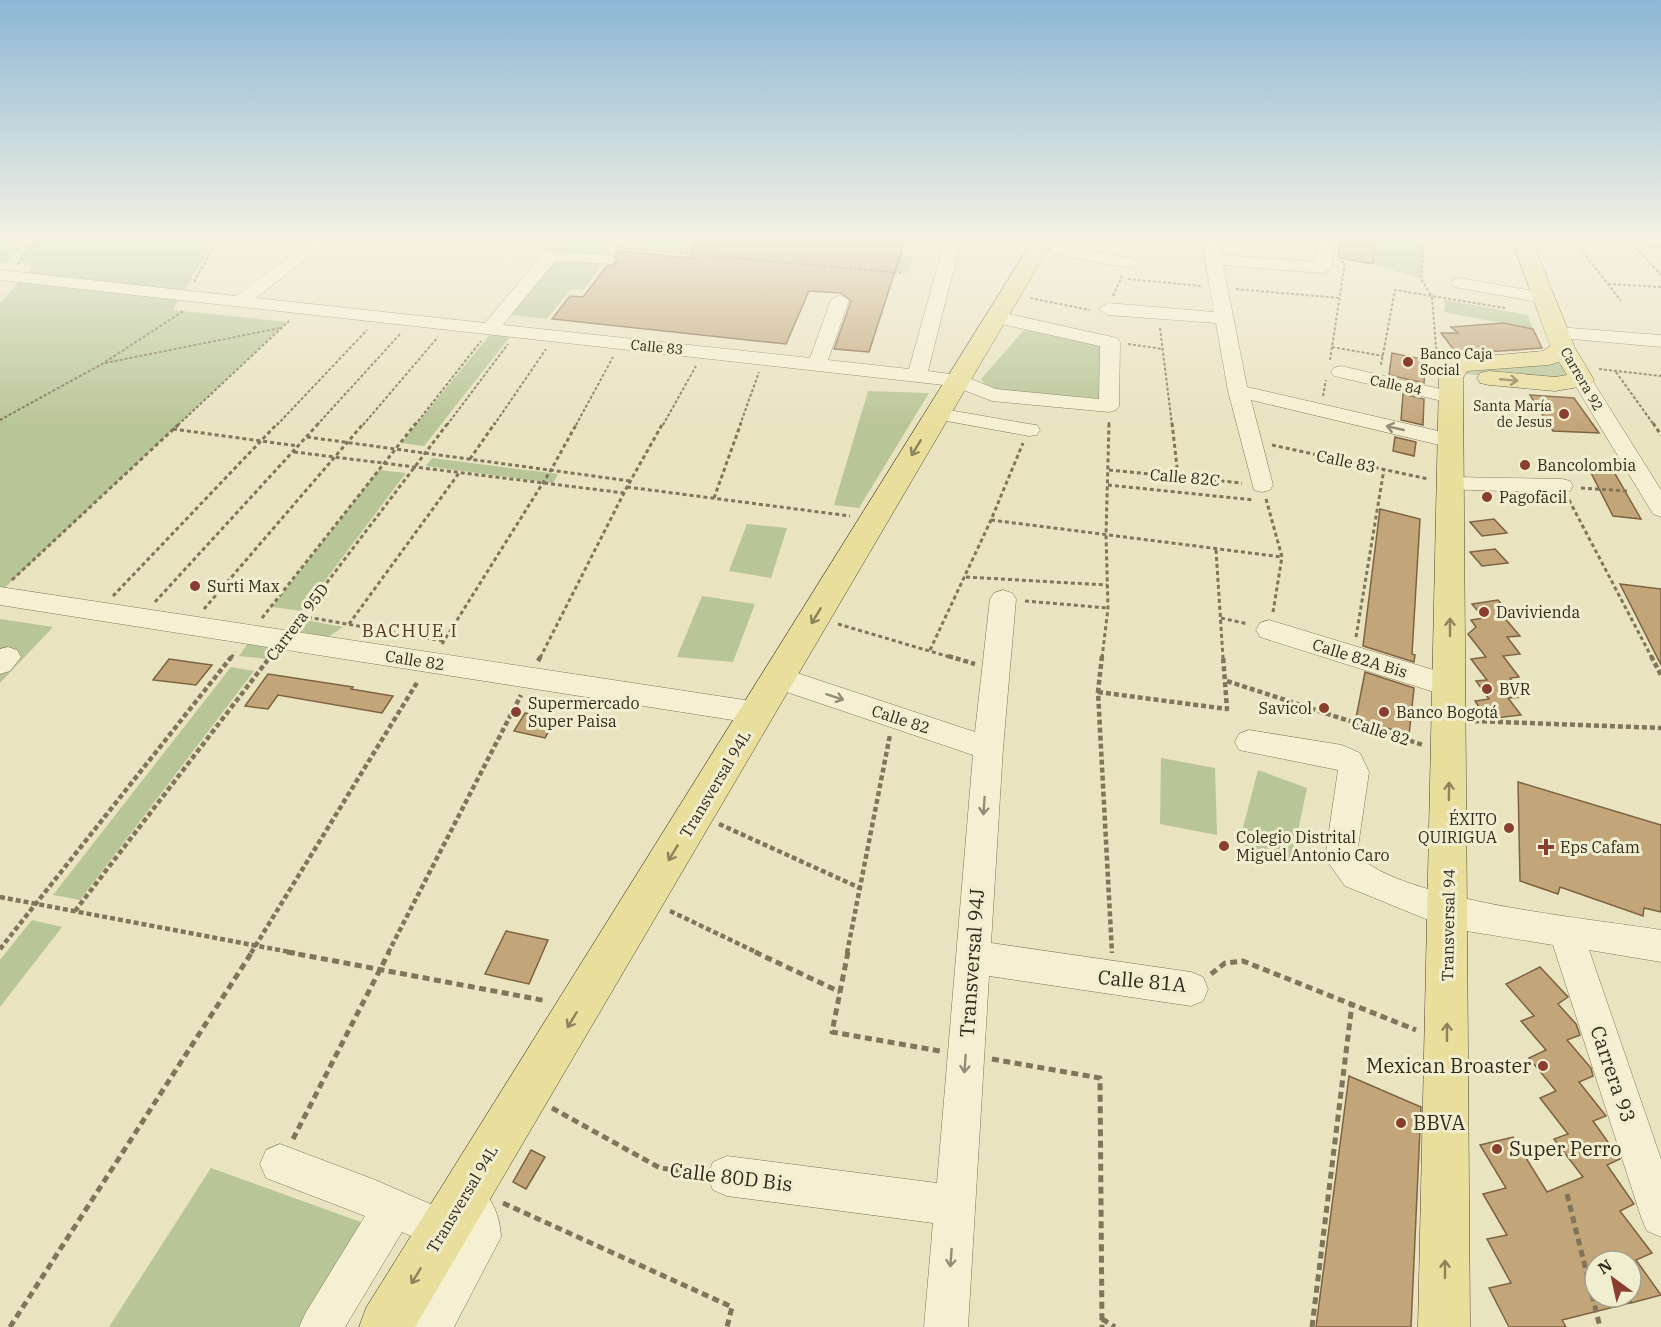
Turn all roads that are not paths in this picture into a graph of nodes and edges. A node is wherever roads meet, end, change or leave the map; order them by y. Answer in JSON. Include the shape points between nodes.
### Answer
{"nodes":[{"id":1,"x":248,"y":302,"type":"edge"},
{"id":2,"x":512,"y":302,"type":"edge"},
{"id":3,"x":839,"y":302,"type":"edge"},
{"id":4,"x":937,"y":302,"type":"edge"},
{"id":5,"x":1007,"y":302,"type":"edge"},
{"id":6,"x":1221,"y":302,"type":"edge"},
{"id":7,"x":1546,"y":302,"type":"edge"},
{"id":8,"x":1108,"y":309,"type":"road end"},
{"id":9,"x":995,"y":317,"type":"junction"},
{"id":10,"x":1224,"y":318,"type":"junction"},
{"id":11,"x":490,"y":329,"type":"junction"},
{"id":12,"x":1661,"y":341,"type":"edge"},
{"id":13,"x":1569,"y":356,"type":"junction"},
{"id":14,"x":817,"y":365,"type":"junction"},
{"id":15,"x":1332,"y":373,"type":"road end"},
{"id":16,"x":917,"y":376,"type":"junction"},
{"id":17,"x":957,"y":380,"type":"junction"},
{"id":18,"x":1447,"y":390,"type":"junction"},
{"id":19,"x":1238,"y":391,"type":"junction"},
{"id":20,"x":937,"y":414,"type":"junction"},
{"id":21,"x":1029,"y":430,"type":"road end"},
{"id":22,"x":1452,"y":441,"type":"junction"},
{"id":23,"x":1440,"y":481,"type":"junction"},
{"id":24,"x":1562,"y":486,"type":"road end"},
{"id":25,"x":1264,"y":493,"type":"road end"},
{"id":26,"x":1656,"y":501,"type":"edge"},
{"id":27,"x":4,"y":590,"type":"edge"},
{"id":28,"x":1003,"y":599,"type":"road end"},
{"id":29,"x":1269,"y":630,"type":"road end"},
{"id":30,"x":1450,"y":686,"type":"junction"},
{"id":31,"x":768,"y":696,"type":"junction"},
{"id":32,"x":1249,"y":742,"type":"dead end"},
{"id":33,"x":988,"y":748,"type":"junction"},
{"id":34,"x":1448,"y":912,"type":"junction"},
{"id":35,"x":1565,"y":931,"type":"junction"},
{"id":36,"x":1661,"y":946,"type":"edge"},
{"id":37,"x":972,"y":957,"type":"junction"},
{"id":38,"x":1191,"y":989,"type":"road end"},
{"id":39,"x":280,"y":1164,"type":"road end"},
{"id":40,"x":727,"y":1176,"type":"road end"},
{"id":41,"x":459,"y":1205,"type":"junction"},
{"id":42,"x":954,"y":1206,"type":"junction"},
{"id":43,"x":393,"y":1209,"type":"junction"},
{"id":44,"x":1661,"y":1217,"type":"edge"},
{"id":45,"x":321,"y":1327,"type":"edge"},
{"id":46,"x":385,"y":1327,"type":"edge"},
{"id":47,"x":430,"y":1327,"type":"edge"},
{"id":48,"x":946,"y":1327,"type":"edge"},
{"id":49,"x":1444,"y":1327,"type":"edge"}],
"edges":[{"from":1,"to":11,"type":"street","name":"Calle 83","via":[[402,314]]},
{"from":2,"to":11,"type":"street"},
{"from":3,"to":14,"type":"street"},
{"from":4,"to":16,"type":"street"},
{"from":5,"to":9,"type":"main road","name":"Transversal 94L"},
{"from":6,"to":10,"type":"street"},
{"from":7,"to":13,"type":"main road","name":"Carrera 92"},
{"from":8,"to":10,"type":"street"},
{"from":9,"to":17,"type":"main road","name":"Transversal 94L"},
{"from":9,"to":17,"type":"street","name":"Calle 83","via":[[1110,342],[1110,405],[992,395]]},
{"from":10,"to":19,"type":"street"},
{"from":11,"to":14,"type":"street","name":"Calle 83"},
{"from":12,"to":13,"type":"street"},
{"from":13,"to":18,"type":"main road","via":[[1461,364],[1453,370]]},
{"from":18,"to":13,"type":"main road","one_way":true,"via":[[1480,377],[1569,384]]},
{"from":13,"to":26,"type":"street","name":"Carrera 92"},
{"from":14,"to":16,"type":"street","name":"Calle 83"},
{"from":15,"to":18,"type":"street","name":"Calle 84"},
{"from":16,"to":17,"type":"street","name":"Calle 83"},
{"from":17,"to":20,"type":"main road","name":"Transversal 94L"},
{"from":18,"to":22,"type":"main road","name":"Transversal 94"},
{"from":22,"to":19,"type":"street","one_way":true},
{"from":19,"to":25,"type":"street"},
{"from":20,"to":21,"type":"street"},
{"from":20,"to":31,"type":"main road","name":"Transversal 94L","one_way":true},
{"from":22,"to":23,"type":"main road","name":"Transversal 94"},
{"from":23,"to":24,"type":"street"},
{"from":30,"to":23,"type":"main road","name":"Transversal 94","one_way":true},
{"from":27,"to":31,"type":"street","name":"Calle 82","via":[[98,612],[529,678]]},
{"from":28,"to":33,"type":"street","name":"Transversal 94J"},
{"from":29,"to":30,"type":"street","name":"Calle 82A Bis"},
{"from":34,"to":30,"type":"main road","name":"Transversal 94","one_way":true},
{"from":31,"to":33,"type":"street","name":"Calle 82","one_way":true,"via":[[893,717]]},
{"from":31,"to":41,"type":"main road","name":"Transversal 94L","one_way":true},
{"from":32,"to":34,"type":"street","via":[[1342,757],[1350,762],[1354,772],[1341,858],[1346,866],[1356,876]]},
{"from":33,"to":37,"type":"street","name":"Transversal 94J","one_way":true},
{"from":34,"to":35,"type":"street"},
{"from":49,"to":34,"type":"main road","name":"Transversal 94","one_way":true},
{"from":35,"to":36,"type":"street"},
{"from":35,"to":44,"type":"street","name":"Carrera 93"},
{"from":37,"to":38,"type":"street","name":"Calle 81A"},
{"from":37,"to":42,"type":"street","name":"Transversal 94J","one_way":true},
{"from":39,"to":43,"type":"street"},
{"from":40,"to":42,"type":"street","name":"Calle 80D Bis"},
{"from":41,"to":43,"type":"street"},
{"from":41,"to":46,"type":"main road","name":"Transversal 94L","one_way":true},
{"from":41,"to":47,"type":"street","via":[[480,1221],[481,1237]]},
{"from":42,"to":48,"type":"street","name":"Transversal 94J","one_way":true},
{"from":43,"to":45,"type":"street"}]}
